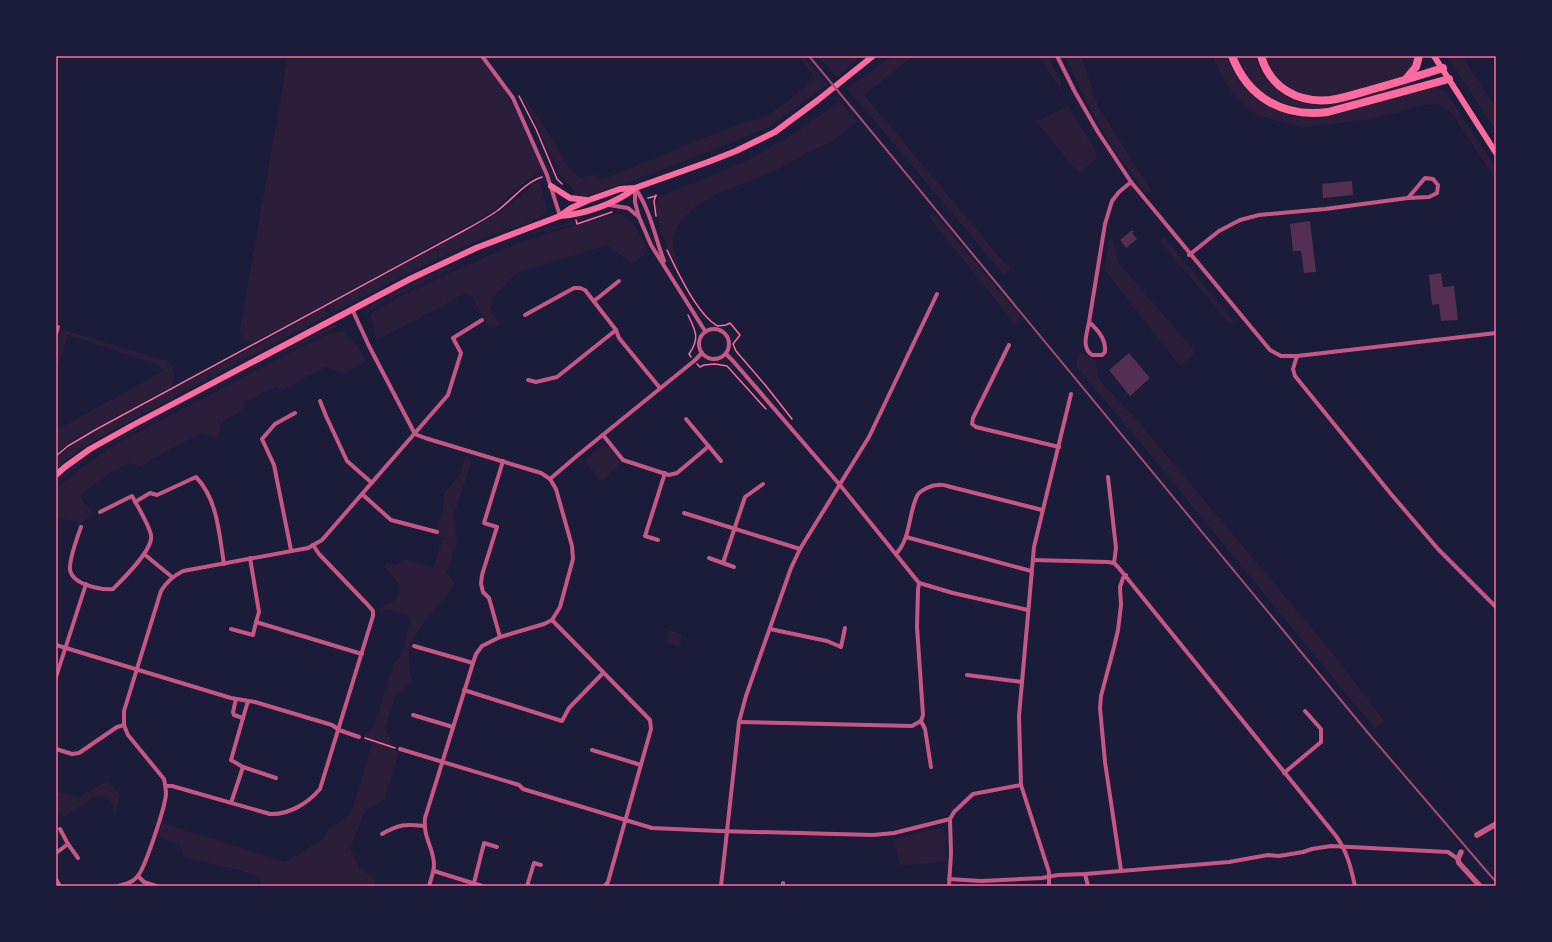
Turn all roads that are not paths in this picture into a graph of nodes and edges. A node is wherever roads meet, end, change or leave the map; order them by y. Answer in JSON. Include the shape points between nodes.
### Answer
{"nodes":[{"id":1,"x":482,"y":56,"type":"edge"},
{"id":2,"x":873,"y":56,"type":"edge"},
{"id":3,"x":1057,"y":56,"type":"edge"},
{"id":4,"x":1232,"y":56,"type":"edge"},
{"id":5,"x":1261,"y":56,"type":"edge"},
{"id":6,"x":1420,"y":56,"type":"edge"},
{"id":7,"x":1434,"y":56,"type":"edge"},
{"id":8,"x":1442,"y":68,"type":"junction"},
{"id":9,"x":1449,"y":79,"type":"junction"},
{"id":10,"x":1404,"y":80,"type":"junction"},
{"id":11,"x":1496,"y":153,"type":"edge"},
{"id":12,"x":1130,"y":182,"type":"junction"},
{"id":13,"x":551,"y":186,"type":"junction"},
{"id":14,"x":635,"y":188,"type":"junction"},
{"id":15,"x":1408,"y":198,"type":"junction"},
{"id":16,"x":589,"y":200,"type":"junction"},
{"id":17,"x":605,"y":204,"type":"junction"},
{"id":18,"x":560,"y":216,"type":"junction"},
{"id":19,"x":639,"y":217,"type":"junction"},
{"id":20,"x":1189,"y":255,"type":"junction"},
{"id":21,"x":665,"y":265,"type":"junction"},
{"id":22,"x":619,"y":281,"type":"dead end"},
{"id":23,"x":937,"y":294,"type":"dead end"},
{"id":24,"x":594,"y":301,"type":"junction"},
{"id":25,"x":352,"y":309,"type":"junction"},
{"id":26,"x":524,"y":315,"type":"dead end"},
{"id":27,"x":482,"y":320,"type":"dead end"},
{"id":28,"x":1089,"y":322,"type":"junction"},
{"id":29,"x":58,"y":327,"type":"dead end"},
{"id":30,"x":616,"y":330,"type":"junction"},
{"id":31,"x":705,"y":331,"type":"junction"},
{"id":32,"x":1496,"y":333,"type":"edge"},
{"id":33,"x":56,"y":334,"type":"edge"},
{"id":34,"x":1009,"y":345,"type":"dead end"},
{"id":35,"x":702,"y":353,"type":"junction"},
{"id":36,"x":726,"y":354,"type":"junction"},
{"id":37,"x":1298,"y":356,"type":"junction"},
{"id":38,"x":528,"y":380,"type":"dead end"},
{"id":39,"x":660,"y":388,"type":"junction"},
{"id":40,"x":1071,"y":394,"type":"dead end"},
{"id":41,"x":320,"y":401,"type":"dead end"},
{"id":42,"x":295,"y":413,"type":"dead end"},
{"id":43,"x":686,"y":419,"type":"dead end"},
{"id":44,"x":415,"y":434,"type":"junction"},
{"id":45,"x":602,"y":435,"type":"junction"},
{"id":46,"x":709,"y":446,"type":"junction"},
{"id":47,"x":1059,"y":447,"type":"junction"},
{"id":48,"x":503,"y":461,"type":"junction"},
{"id":49,"x":722,"y":461,"type":"dead end"},
{"id":50,"x":665,"y":473,"type":"junction"},
{"id":51,"x":56,"y":475,"type":"edge"},
{"id":52,"x":1108,"y":477,"type":"dead end"},
{"id":53,"x":550,"y":479,"type":"junction"},
{"id":54,"x":372,"y":483,"type":"junction"},
{"id":55,"x":763,"y":484,"type":"dead end"},
{"id":56,"x":840,"y":485,"type":"junction"},
{"id":57,"x":362,"y":494,"type":"junction"},
{"id":58,"x":135,"y":502,"type":"junction"},
{"id":59,"x":1042,"y":510,"type":"junction"},
{"id":60,"x":100,"y":512,"type":"dead end"},
{"id":61,"x":684,"y":513,"type":"dead end"},
{"id":62,"x":81,"y":527,"type":"dead end"},
{"id":63,"x":735,"y":529,"type":"junction"},
{"id":64,"x":437,"y":532,"type":"dead end"},
{"id":65,"x":906,"y":537,"type":"junction"},
{"id":66,"x":658,"y":540,"type":"dead end"},
{"id":67,"x":313,"y":545,"type":"junction"},
{"id":68,"x":800,"y":549,"type":"junction"},
{"id":69,"x":291,"y":550,"type":"junction"},
{"id":70,"x":144,"y":554,"type":"junction"},
{"id":71,"x":896,"y":554,"type":"junction"},
{"id":72,"x":250,"y":558,"type":"junction"},
{"id":73,"x":709,"y":558,"type":"dead end"},
{"id":74,"x":1033,"y":560,"type":"junction"},
{"id":75,"x":723,"y":563,"type":"junction"},
{"id":76,"x":1114,"y":563,"type":"junction"},
{"id":77,"x":224,"y":564,"type":"junction"},
{"id":78,"x":734,"y":567,"type":"dead end"},
{"id":79,"x":1032,"y":571,"type":"junction"},
{"id":80,"x":1126,"y":575,"type":"junction"},
{"id":81,"x":172,"y":577,"type":"junction"},
{"id":82,"x":919,"y":583,"type":"junction"},
{"id":83,"x":86,"y":584,"type":"junction"},
{"id":84,"x":1496,"y":607,"type":"edge"},
{"id":85,"x":1028,"y":610,"type":"junction"},
{"id":86,"x":552,"y":620,"type":"junction"},
{"id":87,"x":256,"y":622,"type":"junction"},
{"id":88,"x":845,"y":628,"type":"dead end"},
{"id":89,"x":231,"y":629,"type":"dead end"},
{"id":90,"x":770,"y":629,"type":"junction"},
{"id":91,"x":500,"y":637,"type":"junction"},
{"id":92,"x":56,"y":646,"type":"edge"},
{"id":93,"x":414,"y":646,"type":"dead end"},
{"id":94,"x":66,"y":648,"type":"junction"},
{"id":95,"x":362,"y":654,"type":"junction"},
{"id":96,"x":473,"y":663,"type":"junction"},
{"id":97,"x":136,"y":670,"type":"junction"},
{"id":98,"x":603,"y":672,"type":"junction"},
{"id":99,"x":967,"y":675,"type":"dead end"},
{"id":100,"x":56,"y":677,"type":"edge"},
{"id":101,"x":1022,"y":682,"type":"junction"},
{"id":102,"x":464,"y":690,"type":"junction"},
{"id":103,"x":236,"y":699,"type":"junction"},
{"id":104,"x":248,"y":701,"type":"junction"},
{"id":105,"x":1305,"y":710,"type":"dead end"},
{"id":106,"x":413,"y":715,"type":"dead end"},
{"id":107,"x":243,"y":718,"type":"junction"},
{"id":108,"x":921,"y":721,"type":"junction"},
{"id":109,"x":739,"y":722,"type":"junction"},
{"id":110,"x":124,"y":725,"type":"junction"},
{"id":111,"x":453,"y":728,"type":"junction"},
{"id":112,"x":339,"y":730,"type":"junction"},
{"id":113,"x":359,"y":737,"type":"road end"},
{"id":114,"x":56,"y":748,"type":"edge"},
{"id":115,"x":400,"y":749,"type":"road end"},
{"id":116,"x":592,"y":750,"type":"dead end"},
{"id":117,"x":443,"y":761,"type":"junction"},
{"id":118,"x":641,"y":765,"type":"junction"},
{"id":119,"x":932,"y":767,"type":"dead end"},
{"id":120,"x":243,"y":768,"type":"junction"},
{"id":121,"x":1284,"y":773,"type":"junction"},
{"id":122,"x":276,"y":778,"type":"dead end"},
{"id":123,"x":1021,"y":785,"type":"junction"},
{"id":124,"x":166,"y":786,"type":"junction"},
{"id":125,"x":231,"y":803,"type":"junction"},
{"id":126,"x":950,"y":819,"type":"junction"},
{"id":127,"x":624,"y":820,"type":"junction"},
{"id":128,"x":1496,"y":824,"type":"edge"},
{"id":129,"x":424,"y":826,"type":"junction"},
{"id":130,"x":60,"y":829,"type":"dead end"},
{"id":131,"x":728,"y":831,"type":"junction"},
{"id":132,"x":382,"y":834,"type":"dead end"},
{"id":133,"x":1477,"y":835,"type":"dead end"},
{"id":134,"x":68,"y":844,"type":"junction"},
{"id":135,"x":1343,"y":846,"type":"junction"},
{"id":136,"x":497,"y":847,"type":"dead end"},
{"id":137,"x":1461,"y":852,"type":"dead end"},
{"id":138,"x":56,"y":853,"type":"edge"},
{"id":139,"x":78,"y":858,"type":"dead end"},
{"id":140,"x":1458,"y":859,"type":"junction"},
{"id":141,"x":541,"y":864,"type":"dead end"},
{"id":142,"x":1121,"y":870,"type":"junction"},
{"id":143,"x":434,"y":871,"type":"junction"},
{"id":144,"x":1085,"y":874,"type":"junction"},
{"id":145,"x":138,"y":876,"type":"junction"},
{"id":146,"x":1050,"y":877,"type":"junction"},
{"id":147,"x":56,"y":879,"type":"edge"},
{"id":148,"x":949,"y":879,"type":"junction"},
{"id":149,"x":474,"y":883,"type":"junction"},
{"id":150,"x":60,"y":886,"type":"edge"},
{"id":151,"x":118,"y":886,"type":"edge"},
{"id":152,"x":156,"y":886,"type":"edge"},
{"id":153,"x":429,"y":886,"type":"edge"},
{"id":154,"x":482,"y":886,"type":"edge"},
{"id":155,"x":527,"y":886,"type":"edge"},
{"id":156,"x":605,"y":886,"type":"edge"},
{"id":157,"x":721,"y":886,"type":"edge"},
{"id":158,"x":949,"y":886,"type":"edge"},
{"id":159,"x":1050,"y":886,"type":"edge"},
{"id":160,"x":1088,"y":886,"type":"edge"},
{"id":161,"x":1355,"y":886,"type":"edge"},
{"id":162,"x":1480,"y":886,"type":"edge"}],
"edges":[{"from":1,"to":13,"type":"street","via":[[514,98]]},
{"from":2,"to":14,"type":"main road","via":[[774,132],[736,151]]},
{"from":3,"to":12,"type":"street","via":[[1098,132]]},
{"from":4,"to":9,"type":"highway","via":[[1243,78],[1258,94],[1279,107],[1301,112],[1328,112]]},
{"from":5,"to":10,"type":"highway","via":[[1265,68],[1279,86],[1291,94],[1306,99],[1342,98]]},
{"from":6,"to":10,"type":"highway","via":[[1416,67]]},
{"from":7,"to":8,"type":"main road"},
{"from":8,"to":9,"type":"main road"},
{"from":8,"to":10,"type":"highway"},
{"from":9,"to":11,"type":"main road"},
{"from":12,"to":20,"type":"street"},
{"from":12,"to":28,"type":"street","via":[[1112,201],[1105,224]]},
{"from":13,"to":16,"type":"main road","via":[[570,198]]},
{"from":13,"to":18,"type":"street"},
{"from":14,"to":16,"type":"main road","via":[[620,189]]},
{"from":14,"to":17,"type":"main road","via":[[623,197]]},
{"from":14,"to":19,"type":"street"},
{"from":14,"to":21,"type":"street","via":[[643,199]]},
{"from":15,"to":15,"type":"street","via":[[1433,196],[1437,193],[1438,186],[1433,179],[1425,178]]},
{"from":15,"to":20,"type":"street","via":[[1259,215],[1240,220],[1219,231]]},
{"from":16,"to":18,"type":"main road"},
{"from":17,"to":18,"type":"main road","via":[[574,215]]},
{"from":17,"to":19,"type":"street","via":[[628,208]]},
{"from":18,"to":25,"type":"main road","via":[[476,248]]},
{"from":19,"to":21,"type":"street","via":[[651,245]]},
{"from":20,"to":37,"type":"street","via":[[1270,350],[1281,356]]},
{"from":21,"to":31,"type":"street"},
{"from":22,"to":24,"type":"street"},
{"from":23,"to":56,"type":"street","via":[[869,437]]},
{"from":24,"to":26,"type":"street","via":[[585,290],[574,288]]},
{"from":24,"to":30,"type":"street"},
{"from":25,"to":44,"type":"street"},
{"from":25,"to":51,"type":"main road","via":[[90,449]]},
{"from":27,"to":44,"type":"street","via":[[453,338],[461,353],[448,395]]},
{"from":28,"to":28,"type":"street","via":[[1104,340],[1105,352],[1102,355],[1092,355],[1086,348]]},
{"from":29,"to":33,"type":"street"},
{"from":30,"to":38,"type":"street","via":[[557,377],[536,382]]},
{"from":30,"to":39,"type":"street","via":[[619,338]]},
{"from":31,"to":35,"type":"street","via":[[698,344]]},
{"from":31,"to":36,"type":"street","via":[[715,328],[726,334],[730,346]]},
{"from":32,"to":37,"type":"street"},
{"from":34,"to":47,"type":"street","via":[[972,418],[972,424]]},
{"from":35,"to":36,"type":"street","via":[[710,359]]},
{"from":35,"to":39,"type":"street"},
{"from":36,"to":56,"type":"street"},
{"from":37,"to":84,"type":"street","via":[[1293,369],[1295,376],[1438,549]]},
{"from":39,"to":45,"type":"street"},
{"from":40,"to":47,"type":"street"},
{"from":41,"to":54,"type":"street","via":[[347,461]]},
{"from":42,"to":69,"type":"street","via":[[275,424],[262,439],[274,465]]},
{"from":43,"to":46,"type":"street"},
{"from":44,"to":48,"type":"street"},
{"from":44,"to":54,"type":"street"},
{"from":45,"to":50,"type":"street","via":[[623,460]]},
{"from":45,"to":53,"type":"street"},
{"from":46,"to":49,"type":"street"},
{"from":46,"to":50,"type":"street","via":[[677,473]]},
{"from":47,"to":59,"type":"street"},
{"from":48,"to":53,"type":"street","via":[[541,473]]},
{"from":48,"to":91,"type":"street","via":[[484,523],[497,527],[481,584],[483,592],[489,598]]},
{"from":50,"to":66,"type":"street","via":[[645,536]]},
{"from":52,"to":76,"type":"street","via":[[1116,548]]},
{"from":53,"to":86,"type":"street","via":[[556,489],[573,554],[560,607]]},
{"from":54,"to":57,"type":"street"},
{"from":55,"to":63,"type":"street","via":[[745,497]]},
{"from":56,"to":68,"type":"street"},
{"from":56,"to":71,"type":"street"},
{"from":57,"to":64,"type":"street","via":[[391,520]]},
{"from":57,"to":67,"type":"street","via":[[322,540]]},
{"from":58,"to":60,"type":"street","via":[[132,496]]},
{"from":58,"to":70,"type":"street","via":[[151,535],[151,542]]},
{"from":58,"to":77,"type":"street","via":[[150,493],[157,495],[196,477],[204,485],[215,512]]},
{"from":59,"to":65,"type":"street","via":[[938,485],[917,495]]},
{"from":59,"to":74,"type":"street"},
{"from":61,"to":63,"type":"street"},
{"from":62,"to":83,"type":"street","via":[[70,568],[73,576]]},
{"from":63,"to":68,"type":"street"},
{"from":63,"to":75,"type":"street"},
{"from":65,"to":71,"type":"street","via":[[902,548]]},
{"from":65,"to":79,"type":"street"},
{"from":67,"to":69,"type":"street"},
{"from":67,"to":95,"type":"street","via":[[373,611]]},
{"from":68,"to":90,"type":"street"},
{"from":69,"to":72,"type":"street"},
{"from":70,"to":81,"type":"street"},
{"from":70,"to":83,"type":"street","via":[[113,589]]},
{"from":71,"to":82,"type":"street"},
{"from":72,"to":77,"type":"street"},
{"from":72,"to":87,"type":"street","via":[[259,612]]},
{"from":73,"to":75,"type":"street"},
{"from":74,"to":76,"type":"street"},
{"from":74,"to":79,"type":"street"},
{"from":75,"to":78,"type":"street"},
{"from":76,"to":80,"type":"street"},
{"from":77,"to":81,"type":"street","via":[[183,571]]},
{"from":79,"to":85,"type":"street"},
{"from":80,"to":121,"type":"street"},
{"from":80,"to":142,"type":"street","via":[[1120,587],[1118,630],[1100,696],[1105,762]]},
{"from":81,"to":97,"type":"street","via":[[161,591]]},
{"from":82,"to":85,"type":"street"},
{"from":82,"to":108,"type":"street","via":[[917,627],[923,715]]},
{"from":83,"to":94,"type":"street"},
{"from":85,"to":101,"type":"street"},
{"from":86,"to":91,"type":"street"},
{"from":86,"to":98,"type":"street"},
{"from":87,"to":89,"type":"street","via":[[253,635]]},
{"from":87,"to":95,"type":"street"},
{"from":88,"to":90,"type":"street","via":[[841,647],[827,641]]},
{"from":90,"to":109,"type":"street"},
{"from":91,"to":96,"type":"street","via":[[482,646]]},
{"from":92,"to":94,"type":"street"},
{"from":93,"to":96,"type":"street"},
{"from":94,"to":97,"type":"street"},
{"from":94,"to":100,"type":"street"},
{"from":95,"to":112,"type":"street"},
{"from":96,"to":102,"type":"street"},
{"from":97,"to":103,"type":"street"},
{"from":97,"to":110,"type":"street","via":[[124,711]]},
{"from":98,"to":102,"type":"street","via":[[569,708],[562,721]]},
{"from":98,"to":118,"type":"street","via":[[650,720],[651,730]]},
{"from":99,"to":101,"type":"street"},
{"from":101,"to":123,"type":"street","via":[[1019,716]]},
{"from":102,"to":111,"type":"street"},
{"from":103,"to":104,"type":"street"},
{"from":103,"to":107,"type":"street","via":[[234,715]]},
{"from":104,"to":107,"type":"street"},
{"from":104,"to":112,"type":"street","via":[[332,725]]},
{"from":105,"to":121,"type":"street","via":[[1321,729],[1321,742]]},
{"from":106,"to":111,"type":"street"},
{"from":107,"to":120,"type":"street","via":[[231,760]]},
{"from":108,"to":109,"type":"street","via":[[912,726]]},
{"from":108,"to":119,"type":"street","via":[[925,729]]},
{"from":109,"to":131,"type":"street"},
{"from":110,"to":114,"type":"street","via":[[79,753],[72,754]]},
{"from":110,"to":124,"type":"street","via":[[128,735],[164,779]]},
{"from":111,"to":117,"type":"street"},
{"from":112,"to":113,"type":"street"},
{"from":112,"to":125,"type":"street","via":[[320,789],[306,802],[279,815]]},
{"from":115,"to":117,"type":"street"},
{"from":116,"to":118,"type":"street"},
{"from":117,"to":127,"type":"street"},
{"from":117,"to":129,"type":"street"},
{"from":118,"to":127,"type":"street"},
{"from":120,"to":122,"type":"street"},
{"from":120,"to":125,"type":"street"},
{"from":121,"to":135,"type":"street"},
{"from":123,"to":126,"type":"street","via":[[973,794]]},
{"from":123,"to":146,"type":"street"},
{"from":124,"to":125,"type":"street"},
{"from":124,"to":145,"type":"street","via":[[156,830]]},
{"from":126,"to":131,"type":"street","via":[[884,835]]},
{"from":126,"to":148,"type":"street"},
{"from":127,"to":131,"type":"street","via":[[649,827]]},
{"from":127,"to":156,"type":"street"},
{"from":128,"to":133,"type":"street"},
{"from":129,"to":132,"type":"street","via":[[406,824]]},
{"from":129,"to":143,"type":"street","via":[[432,852]]},
{"from":130,"to":134,"type":"street"},
{"from":131,"to":157,"type":"street"},
{"from":134,"to":138,"type":"street"},
{"from":134,"to":139,"type":"street"},
{"from":135,"to":140,"type":"street","via":[[1448,852]]},
{"from":135,"to":142,"type":"street","via":[[1229,862]]},
{"from":135,"to":161,"type":"street"},
{"from":136,"to":149,"type":"street","via":[[484,843]]},
{"from":137,"to":140,"type":"street"},
{"from":140,"to":162,"type":"street"},
{"from":141,"to":155,"type":"street","via":[[534,863]]},
{"from":142,"to":144,"type":"street"},
{"from":143,"to":149,"type":"street"},
{"from":143,"to":153,"type":"street"},
{"from":144,"to":146,"type":"street"},
{"from":144,"to":160,"type":"street"},
{"from":145,"to":151,"type":"street","via":[[129,883]]},
{"from":145,"to":152,"type":"street","via":[[144,882]]},
{"from":146,"to":148,"type":"street","via":[[981,881]]},
{"from":146,"to":159,"type":"street"},
{"from":147,"to":150,"type":"street"},
{"from":148,"to":158,"type":"street"},
{"from":149,"to":154,"type":"street"}]}
